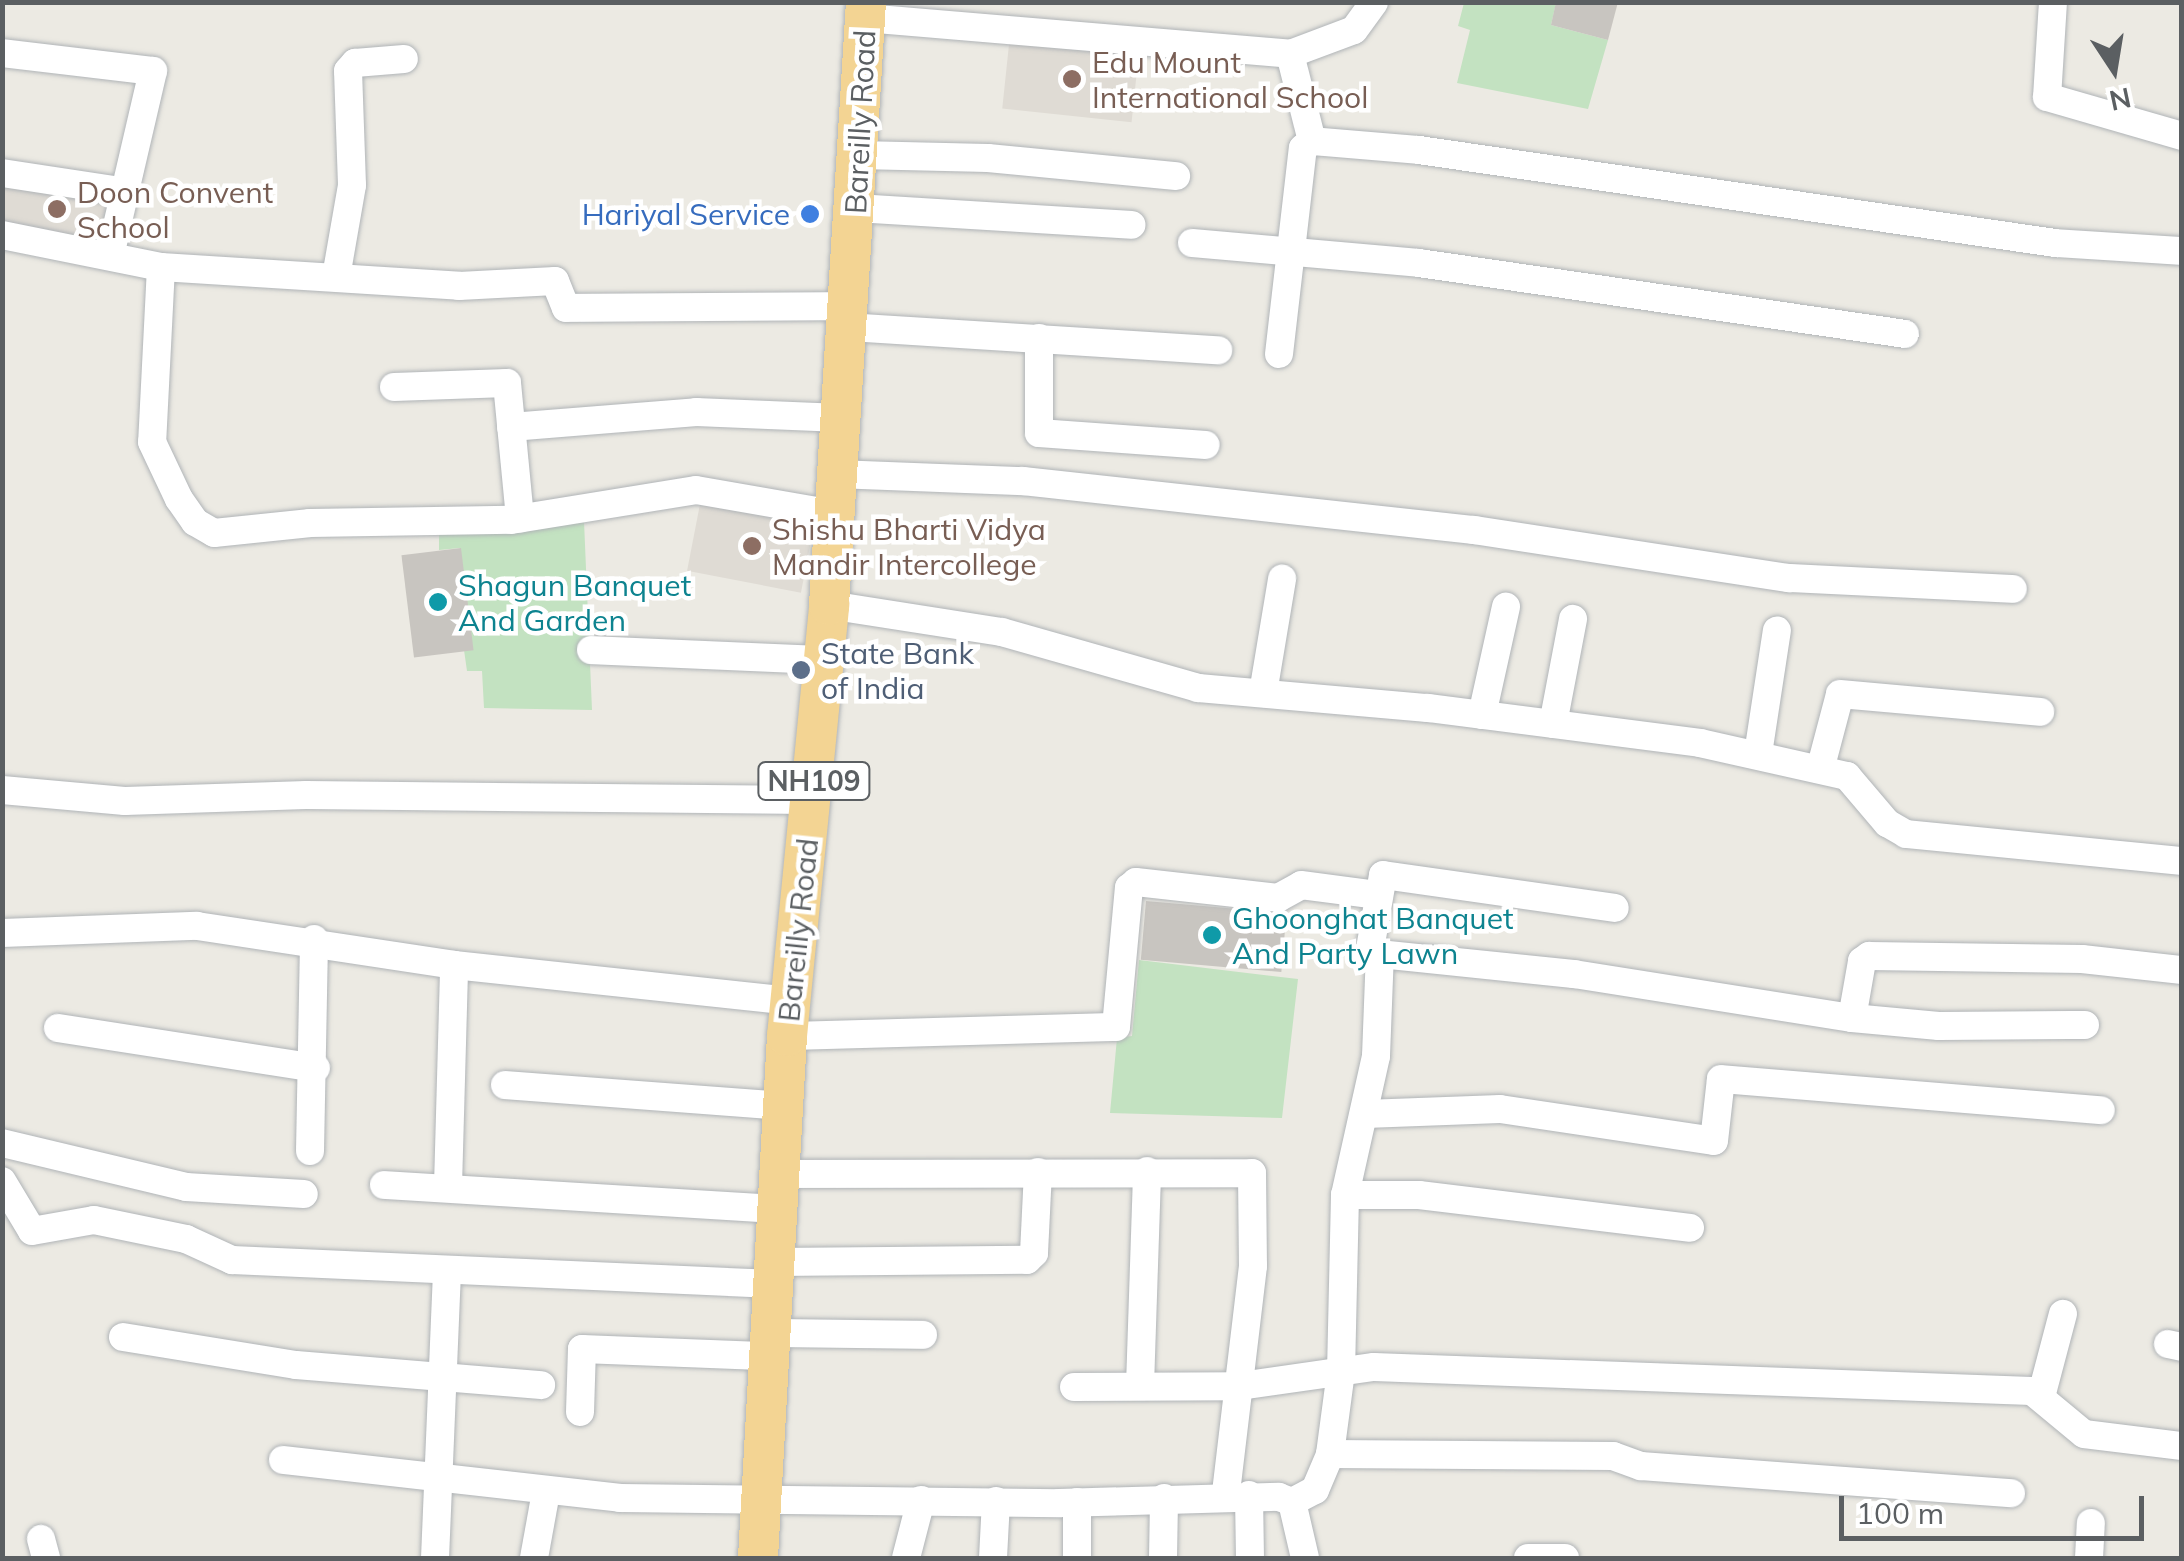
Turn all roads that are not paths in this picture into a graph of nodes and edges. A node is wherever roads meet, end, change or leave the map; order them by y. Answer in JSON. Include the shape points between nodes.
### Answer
{"nodes":[{"id":1,"x":1374,"y":2,"type":"edge"},
{"id":2,"x":2053,"y":2,"type":"edge"},
{"id":3,"x":866,"y":10,"type":"edge"},
{"id":4,"x":960,"y":14,"type":"edge"},
{"id":5,"x":2,"y":54,"type":"edge"},
{"id":6,"x":1290,"y":54,"type":"junction"},
{"id":7,"x":404,"y":59,"type":"dead end"},
{"id":8,"x":2182,"y":136,"type":"edge"},
{"id":9,"x":1312,"y":141,"type":"junction"},
{"id":10,"x":859,"y":154,"type":"junction"},
{"id":11,"x":2,"y":173,"type":"edge"},
{"id":12,"x":1176,"y":176,"type":"dead end"},
{"id":13,"x":126,"y":192,"type":"junction"},
{"id":14,"x":856,"y":208,"type":"junction"},
{"id":15,"x":1130,"y":226,"type":"dead end"},
{"id":16,"x":2,"y":235,"type":"edge"},
{"id":17,"x":1192,"y":243,"type":"dead end"},
{"id":18,"x":2182,"y":251,"type":"edge"},
{"id":19,"x":110,"y":256,"type":"junction"},
{"id":20,"x":1292,"y":256,"type":"junction"},
{"id":21,"x":160,"y":268,"type":"junction"},
{"id":22,"x":336,"y":278,"type":"junction"},
{"id":23,"x":849,"y":316,"type":"junction"},
{"id":24,"x":1905,"y":334,"type":"dead end"},
{"id":25,"x":1039,"y":338,"type":"junction"},
{"id":26,"x":1218,"y":350,"type":"dead end"},
{"id":27,"x":1280,"y":354,"type":"dead end"},
{"id":28,"x":394,"y":388,"type":"dead end"},
{"id":29,"x":841,"y":418,"type":"junction"},
{"id":30,"x":511,"y":427,"type":"junction"},
{"id":31,"x":1206,"y":445,"type":"dead end"},
{"id":32,"x":837,"y":474,"type":"junction"},
{"id":33,"x":834,"y":514,"type":"junction"},
{"id":34,"x":520,"y":518,"type":"junction"},
{"id":35,"x":1282,"y":579,"type":"dead end"},
{"id":36,"x":2013,"y":589,"type":"dead end"},
{"id":37,"x":829,"y":605,"type":"junction"},
{"id":38,"x":1506,"y":607,"type":"dead end"},
{"id":39,"x":1573,"y":618,"type":"dead end"},
{"id":40,"x":1778,"y":630,"type":"dead end"},
{"id":41,"x":592,"y":650,"type":"dead end"},
{"id":42,"x":824,"y":660,"type":"junction"},
{"id":43,"x":1263,"y":694,"type":"junction"},
{"id":44,"x":2040,"y":712,"type":"dead end"},
{"id":45,"x":1482,"y":715,"type":"junction"},
{"id":46,"x":1553,"y":724,"type":"junction"},
{"id":47,"x":1758,"y":754,"type":"junction"},
{"id":48,"x":1820,"y":766,"type":"junction"},
{"id":49,"x":2,"y":790,"type":"edge"},
{"id":50,"x":812,"y":800,"type":"junction"},
{"id":51,"x":2182,"y":861,"type":"edge"},
{"id":52,"x":1378,"y":895,"type":"junction"},
{"id":53,"x":1616,"y":908,"type":"dead end"},
{"id":54,"x":2,"y":933,"type":"edge"},
{"id":55,"x":314,"y":939,"type":"junction"},
{"id":56,"x":1380,"y":954,"type":"junction"},
{"id":57,"x":454,"y":965,"type":"junction"},
{"id":58,"x":2182,"y":970,"type":"edge"},
{"id":59,"x":789,"y":1018,"type":"junction"},
{"id":60,"x":1852,"y":1018,"type":"junction"},
{"id":61,"x":2085,"y":1026,"type":"dead end"},
{"id":62,"x":58,"y":1028,"type":"dead end"},
{"id":63,"x":316,"y":1068,"type":"junction"},
{"id":64,"x":505,"y":1085,"type":"dead end"},
{"id":65,"x":783,"y":1106,"type":"junction"},
{"id":66,"x":2102,"y":1110,"type":"dead end"},
{"id":67,"x":1364,"y":1114,"type":"junction"},
{"id":68,"x":2,"y":1143,"type":"edge"},
{"id":69,"x":310,"y":1151,"type":"dead end"},
{"id":70,"x":1146,"y":1171,"type":"junction"},
{"id":71,"x":1038,"y":1172,"type":"junction"},
{"id":72,"x":2,"y":1181,"type":"edge"},
{"id":73,"x":384,"y":1185,"type":"dead end"},
{"id":74,"x":448,"y":1186,"type":"junction"},
{"id":75,"x":778,"y":1192,"type":"junction"},
{"id":76,"x":304,"y":1194,"type":"dead end"},
{"id":77,"x":1345,"y":1194,"type":"junction"},
{"id":78,"x":1690,"y":1228,"type":"dead end"},
{"id":79,"x":447,"y":1270,"type":"junction"},
{"id":80,"x":774,"y":1273,"type":"junction"},
{"id":81,"x":2063,"y":1314,"type":"dead end"},
{"id":82,"x":923,"y":1335,"type":"dead end"},
{"id":83,"x":122,"y":1336,"type":"dead end"},
{"id":84,"x":769,"y":1344,"type":"junction"},
{"id":85,"x":1341,"y":1372,"type":"junction"},
{"id":86,"x":444,"y":1378,"type":"junction"},
{"id":87,"x":541,"y":1385,"type":"dead end"},
{"id":88,"x":1140,"y":1386,"type":"junction"},
{"id":89,"x":1240,"y":1386,"type":"junction"},
{"id":90,"x":1074,"y":1387,"type":"dead end"},
{"id":91,"x":2041,"y":1397,"type":"junction"},
{"id":92,"x":580,"y":1412,"type":"dead end"},
{"id":93,"x":2182,"y":1446,"type":"edge"},
{"id":94,"x":1330,"y":1454,"type":"junction"},
{"id":95,"x":283,"y":1460,"type":"dead end"},
{"id":96,"x":441,"y":1478,"type":"junction"},
{"id":97,"x":546,"y":1492,"type":"junction"},
{"id":98,"x":2011,"y":1494,"type":"dead end"},
{"id":99,"x":1238,"y":1495,"type":"junction"},
{"id":100,"x":1164,"y":1498,"type":"junction"},
{"id":101,"x":761,"y":1499,"type":"junction"},
{"id":102,"x":921,"y":1500,"type":"junction"},
{"id":103,"x":996,"y":1502,"type":"junction"},
{"id":104,"x":1076,"y":1502,"type":"junction"},
{"id":105,"x":1292,"y":1502,"type":"junction"},
{"id":106,"x":2091,"y":1523,"type":"dead end"},
{"id":107,"x":434,"y":1558,"type":"edge"},
{"id":108,"x":534,"y":1558,"type":"edge"},
{"id":109,"x":758,"y":1558,"type":"edge"},
{"id":110,"x":906,"y":1558,"type":"edge"},
{"id":111,"x":992,"y":1558,"type":"edge"},
{"id":112,"x":1077,"y":1558,"type":"edge"},
{"id":113,"x":1164,"y":1558,"type":"edge"},
{"id":114,"x":1250,"y":1558,"type":"edge"},
{"id":115,"x":1304,"y":1558,"type":"edge"},
{"id":116,"x":1528,"y":1558,"type":"edge"},
{"id":117,"x":1565,"y":1558,"type":"edge"},
{"id":118,"x":2089,"y":1558,"type":"edge"}],
"edges":[{"from":1,"to":6,"type":"street","via":[[1354,30]]},
{"from":2,"to":8,"type":"street","via":[[2048,96]]},
{"from":3,"to":4,"type":"street"},
{"from":3,"to":10,"type":"highway","name":"Bareilly Road","number":"NH109"},
{"from":4,"to":6,"type":"street"},
{"from":5,"to":13,"type":"street","via":[[153,70]]},
{"from":6,"to":9,"type":"street"},
{"from":7,"to":22,"type":"street","via":[[355,63],[348,71],[352,185]]},
{"from":9,"to":18,"type":"street","via":[[1420,150],[2055,243]]},
{"from":9,"to":20,"type":"street","via":[[1304,148]]},
{"from":10,"to":12,"type":"street"},
{"from":10,"to":14,"type":"highway","name":"Bareilly Road","number":"NH109"},
{"from":11,"to":13,"type":"street"},
{"from":13,"to":19,"type":"street"},
{"from":14,"to":15,"type":"street"},
{"from":14,"to":23,"type":"highway","name":"Bareilly Road","number":"NH109"},
{"from":16,"to":19,"type":"street"},
{"from":17,"to":20,"type":"street"},
{"from":19,"to":21,"type":"street"},
{"from":20,"to":24,"type":"street","via":[[1419,263],[1690,308]]},
{"from":20,"to":27,"type":"street"},
{"from":21,"to":22,"type":"street"},
{"from":21,"to":34,"type":"street","via":[[152,442],[202,529]]},
{"from":22,"to":23,"type":"street","via":[[459,286],[555,282],[566,308]]},
{"from":23,"to":25,"type":"street"},
{"from":23,"to":29,"type":"highway","name":"Bareilly Road","number":"NH109"},
{"from":25,"to":26,"type":"street"},
{"from":25,"to":31,"type":"street","via":[[1039,433]]},
{"from":28,"to":30,"type":"street","via":[[507,382]]},
{"from":29,"to":30,"type":"street","via":[[696,412]]},
{"from":29,"to":32,"type":"highway","name":"Bareilly Road","number":"NH109"},
{"from":30,"to":34,"type":"street"},
{"from":32,"to":33,"type":"highway","name":"Bareilly Road","number":"NH109"},
{"from":32,"to":36,"type":"street","via":[[1023,482],[1474,530],[1789,578]]},
{"from":33,"to":34,"type":"street","via":[[696,490]]},
{"from":33,"to":37,"type":"highway","name":"Bareilly Road","number":"NH109"},
{"from":35,"to":43,"type":"street"},
{"from":37,"to":42,"type":"highway","name":"Bareilly Road","number":"NH109"},
{"from":37,"to":43,"type":"street","via":[[1002,632],[1151,680]]},
{"from":38,"to":45,"type":"street"},
{"from":39,"to":46,"type":"street"},
{"from":40,"to":47,"type":"street"},
{"from":41,"to":42,"type":"street"},
{"from":42,"to":50,"type":"highway","name":"Bareilly Road","number":"NH109"},
{"from":43,"to":45,"type":"street"},
{"from":44,"to":48,"type":"street","via":[[1840,694]]},
{"from":45,"to":46,"type":"street"},
{"from":46,"to":47,"type":"street"},
{"from":47,"to":48,"type":"street"},
{"from":48,"to":51,"type":"street","via":[[1858,784],[1887,823],[1906,834]]},
{"from":49,"to":50,"type":"street","via":[[124,801],[306,795]]},
{"from":50,"to":59,"type":"highway","name":"Bareilly Road","number":"NH109"},
{"from":52,"to":53,"type":"street","via":[[1387,874]]},
{"from":52,"to":56,"type":"street","via":[[1370,949]]},
{"from":52,"to":59,"type":"street","via":[[1301,885],[1278,898],[1136,882],[1129,888],[1116,1027]]},
{"from":54,"to":55,"type":"street","via":[[197,926]]},
{"from":55,"to":57,"type":"street"},
{"from":55,"to":63,"type":"street"},
{"from":56,"to":60,"type":"street","via":[[1574,974]]},
{"from":56,"to":67,"type":"street","via":[[1376,1056]]},
{"from":57,"to":59,"type":"street"},
{"from":57,"to":74,"type":"street"},
{"from":58,"to":60,"type":"street","via":[[2082,959],[1869,956],[1862,961]]},
{"from":59,"to":65,"type":"highway","name":"Bareilly Road","number":"NH109"},
{"from":60,"to":61,"type":"street","via":[[1939,1026]]},
{"from":62,"to":63,"type":"street"},
{"from":63,"to":69,"type":"street"},
{"from":64,"to":65,"type":"street"},
{"from":65,"to":75,"type":"highway","name":"Bareilly Road","number":"NH109"},
{"from":66,"to":67,"type":"street","via":[[1722,1078],[1714,1141],[1500,1109]]},
{"from":67,"to":77,"type":"street"},
{"from":68,"to":76,"type":"street","via":[[186,1187]]},
{"from":70,"to":71,"type":"street"},
{"from":70,"to":88,"type":"street"},
{"from":70,"to":89,"type":"street","via":[[1252,1172],[1252,1266]]},
{"from":71,"to":75,"type":"street"},
{"from":71,"to":80,"type":"street","via":[[1034,1253],[1027,1260]]},
{"from":72,"to":79,"type":"street","via":[[32,1232],[94,1220],[186,1239],[232,1260]]},
{"from":73,"to":74,"type":"street"},
{"from":74,"to":75,"type":"street"},
{"from":75,"to":80,"type":"highway","name":"Bareilly Road","number":"NH109"},
{"from":77,"to":78,"type":"street","via":[[1418,1195]]},
{"from":77,"to":85,"type":"street"},
{"from":79,"to":80,"type":"street"},
{"from":79,"to":86,"type":"street"},
{"from":80,"to":84,"type":"highway","name":"Bareilly Road","number":"NH109"},
{"from":81,"to":91,"type":"street"},
{"from":82,"to":84,"type":"street"},
{"from":83,"to":86,"type":"street","via":[[296,1365]]},
{"from":84,"to":92,"type":"street","via":[[582,1350]]},
{"from":84,"to":101,"type":"highway","name":"Bareilly Road","number":"NH109"},
{"from":85,"to":89,"type":"street"},
{"from":85,"to":91,"type":"street","via":[[1600,1374],[2032,1391]]},
{"from":85,"to":94,"type":"street"},
{"from":86,"to":87,"type":"street"},
{"from":86,"to":96,"type":"street"},
{"from":88,"to":89,"type":"street"},
{"from":88,"to":90,"type":"street"},
{"from":89,"to":99,"type":"street"},
{"from":91,"to":93,"type":"street","via":[[2064,1424],[2084,1434]]},
{"from":94,"to":98,"type":"street","via":[[1614,1456],[1641,1466]]},
{"from":94,"to":105,"type":"street","via":[[1315,1490]]},
{"from":95,"to":96,"type":"street"},
{"from":96,"to":97,"type":"street"},
{"from":96,"to":107,"type":"street"},
{"from":97,"to":101,"type":"street"},
{"from":97,"to":108,"type":"street"},
{"from":99,"to":100,"type":"street"},
{"from":99,"to":105,"type":"street"},
{"from":99,"to":114,"type":"street"},
{"from":100,"to":104,"type":"street"},
{"from":100,"to":113,"type":"street"},
{"from":101,"to":102,"type":"street"},
{"from":101,"to":109,"type":"highway","name":"Bareilly Road","number":"NH109"},
{"from":102,"to":103,"type":"street"},
{"from":102,"to":110,"type":"street"},
{"from":103,"to":104,"type":"street"},
{"from":103,"to":111,"type":"street"},
{"from":104,"to":112,"type":"street"},
{"from":105,"to":115,"type":"street"},
{"from":106,"to":118,"type":"street"},
{"from":116,"to":117,"type":"street"}]}
